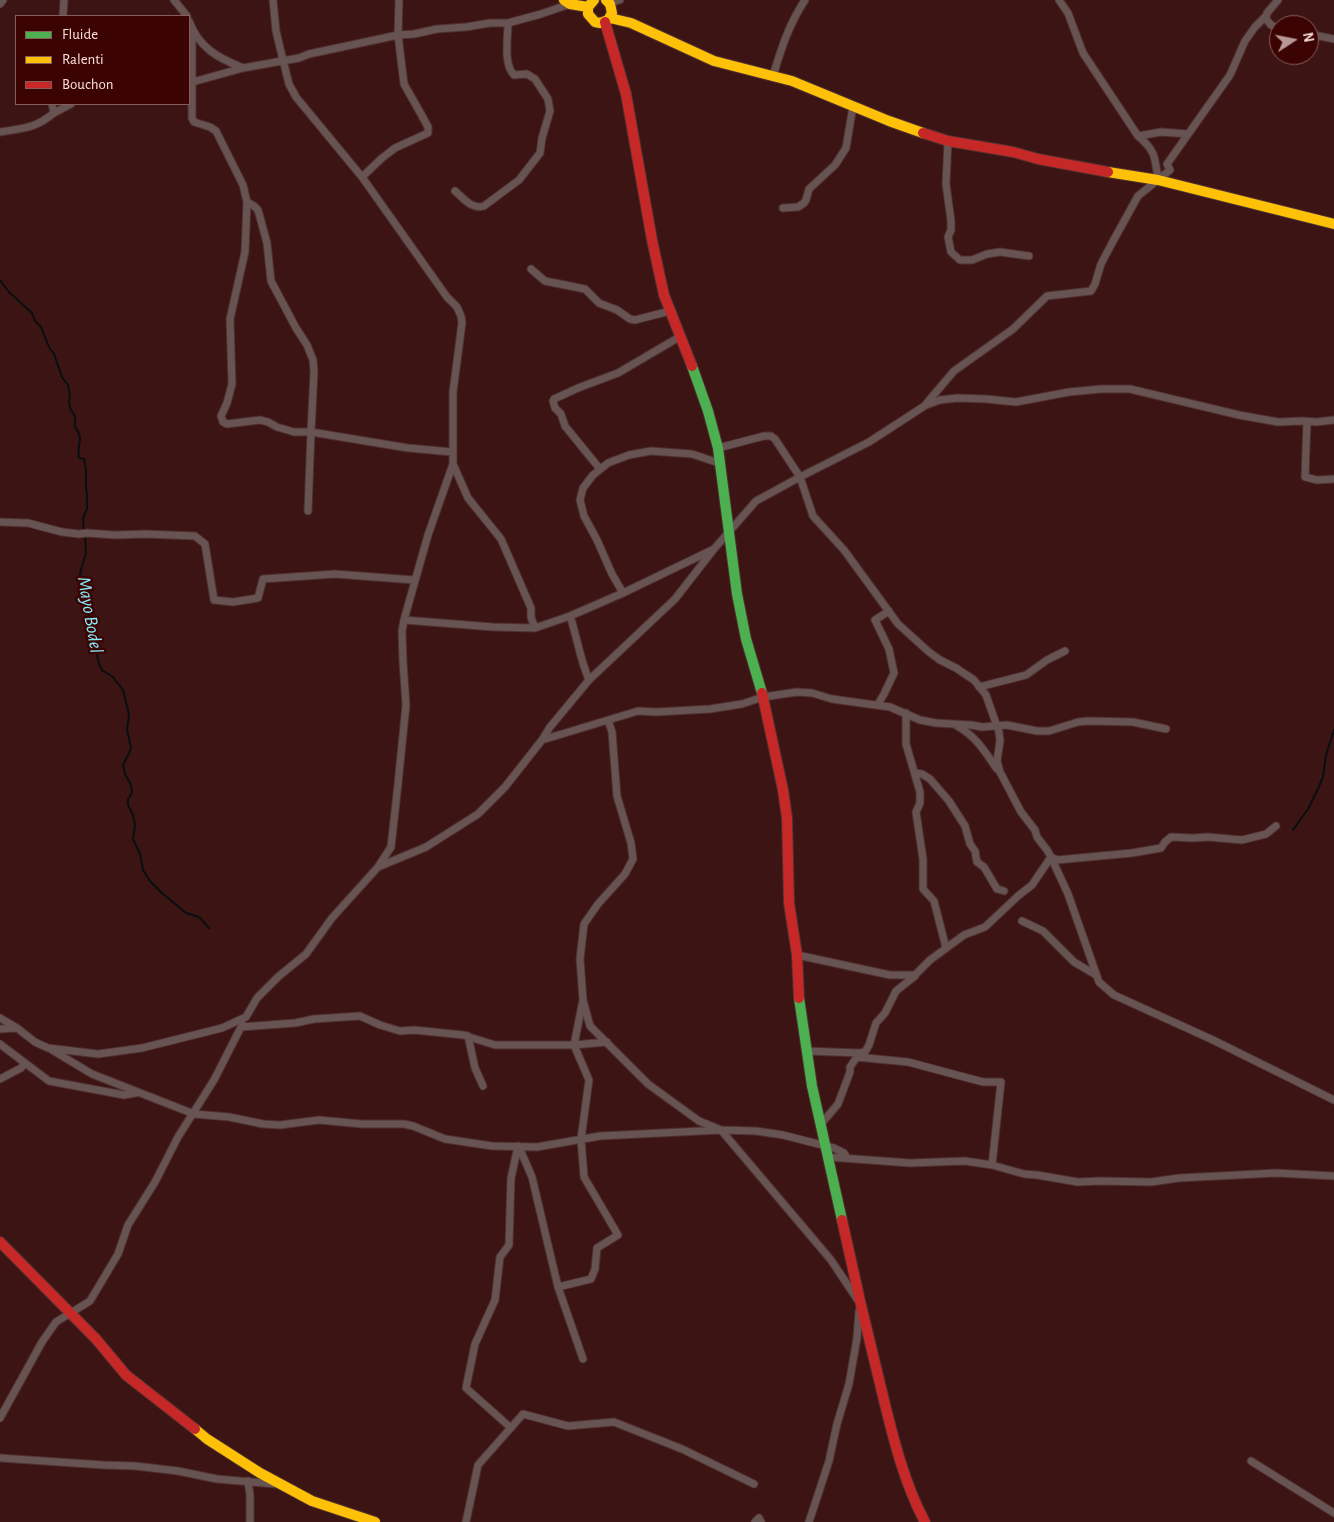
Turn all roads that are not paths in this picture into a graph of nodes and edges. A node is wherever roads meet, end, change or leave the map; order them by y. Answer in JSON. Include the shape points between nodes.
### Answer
{"nodes":[{"id":1,"x":2,"y":0,"type":"edge"},
{"id":2,"x":64,"y":0,"type":"edge"},
{"id":3,"x":174,"y":0,"type":"edge"},
{"id":4,"x":272,"y":0,"type":"edge"},
{"id":5,"x":400,"y":0,"type":"edge"},
{"id":6,"x":805,"y":0,"type":"edge"},
{"id":7,"x":1059,"y":0,"type":"edge"},
{"id":8,"x":1278,"y":0,"type":"edge"},
{"id":9,"x":612,"y":1,"type":"edge"},
{"id":10,"x":567,"y":2,"type":"edge"},
{"id":11,"x":0,"y":4,"type":"edge"},
{"id":12,"x":591,"y":4,"type":"edge"},
{"id":13,"x":63,"y":15,"type":"edge"},
{"id":14,"x":186,"y":15,"type":"edge"},
{"id":15,"x":1266,"y":16,"type":"junction"},
{"id":16,"x":608,"y":20,"type":"junction"},
{"id":17,"x":508,"y":22,"type":"junction"},
{"id":18,"x":1269,"y":23,"type":"edge"},
{"id":19,"x":190,"y":25,"type":"edge"},
{"id":20,"x":192,"y":30,"type":"junction"},
{"id":21,"x":398,"y":35,"type":"junction"},
{"id":22,"x":1319,"y":36,"type":"edge"},
{"id":23,"x":1334,"y":39,"type":"edge"},
{"id":24,"x":284,"y":60,"type":"junction"},
{"id":25,"x":243,"y":68,"type":"junction"},
{"id":26,"x":773,"y":76,"type":"junction"},
{"id":27,"x":191,"y":83,"type":"edge"},
{"id":28,"x":52,"y":105,"type":"edge"},
{"id":29,"x":69,"y":105,"type":"edge"},
{"id":30,"x":853,"y":106,"type":"junction"},
{"id":31,"x":54,"y":113,"type":"junction"},
{"id":32,"x":0,"y":132,"type":"edge"},
{"id":33,"x":1188,"y":134,"type":"junction"},
{"id":34,"x":1138,"y":136,"type":"junction"},
{"id":35,"x":948,"y":141,"type":"junction"},
{"id":36,"x":362,"y":177,"type":"junction"},
{"id":37,"x":1158,"y":180,"type":"junction"},
{"id":38,"x":454,"y":191,"type":"dead end"},
{"id":39,"x":247,"y":202,"type":"junction"},
{"id":40,"x":783,"y":208,"type":"dead end"},
{"id":41,"x":1334,"y":224,"type":"edge"},
{"id":42,"x":1029,"y":256,"type":"dead end"},
{"id":43,"x":531,"y":269,"type":"dead end"},
{"id":44,"x":670,"y":311,"type":"junction"},
{"id":45,"x":681,"y":336,"type":"junction"},
{"id":46,"x":926,"y":404,"type":"junction"},
{"id":47,"x":1334,"y":420,"type":"edge"},
{"id":48,"x":1308,"y":422,"type":"junction"},
{"id":49,"x":310,"y":432,"type":"junction"},
{"id":50,"x":718,"y":448,"type":"junction"},
{"id":51,"x":452,"y":452,"type":"junction"},
{"id":52,"x":719,"y":463,"type":"junction"},
{"id":53,"x":453,"y":464,"type":"junction"},
{"id":54,"x":600,"y":469,"type":"junction"},
{"id":55,"x":800,"y":477,"type":"junction"},
{"id":56,"x":1334,"y":479,"type":"edge"},
{"id":57,"x":308,"y":511,"type":"dead end"},
{"id":58,"x":0,"y":522,"type":"edge"},
{"id":59,"x":728,"y":533,"type":"junction"},
{"id":60,"x":714,"y":549,"type":"junction"},
{"id":61,"x":414,"y":580,"type":"junction"},
{"id":62,"x":624,"y":593,"type":"junction"},
{"id":63,"x":889,"y":611,"type":"junction"},
{"id":64,"x":570,"y":616,"type":"junction"},
{"id":65,"x":404,"y":620,"type":"junction"},
{"id":66,"x":535,"y":628,"type":"junction"},
{"id":67,"x":1065,"y":651,"type":"dead end"},
{"id":68,"x":589,"y":680,"type":"junction"},
{"id":69,"x":980,"y":686,"type":"junction"},
{"id":70,"x":763,"y":696,"type":"junction"},
{"id":71,"x":878,"y":704,"type":"junction"},
{"id":72,"x":906,"y":713,"type":"junction"},
{"id":73,"x":608,"y":720,"type":"junction"},
{"id":74,"x":954,"y":725,"type":"junction"},
{"id":75,"x":996,"y":726,"type":"junction"},
{"id":76,"x":1166,"y":729,"type":"dead end"},
{"id":77,"x":542,"y":740,"type":"junction"},
{"id":78,"x":1000,"y":772,"type":"junction"},
{"id":79,"x":915,"y":773,"type":"junction"},
{"id":80,"x":1276,"y":826,"type":"dead end"},
{"id":81,"x":1051,"y":857,"type":"junction"},
{"id":82,"x":378,"y":867,"type":"junction"},
{"id":83,"x":1004,"y":891,"type":"dead end"},
{"id":84,"x":1022,"y":921,"type":"dead end"},
{"id":85,"x":946,"y":948,"type":"junction"},
{"id":86,"x":797,"y":954,"type":"junction"},
{"id":87,"x":915,"y":975,"type":"junction"},
{"id":88,"x":1096,"y":975,"type":"junction"},
{"id":89,"x":583,"y":1000,"type":"junction"},
{"id":90,"x":0,"y":1018,"type":"edge"},
{"id":91,"x":246,"y":1018,"type":"junction"},
{"id":92,"x":17,"y":1028,"type":"junction"},
{"id":93,"x":241,"y":1028,"type":"junction"},
{"id":94,"x":0,"y":1029,"type":"edge"},
{"id":95,"x":463,"y":1035,"type":"junction"},
{"id":96,"x":607,"y":1042,"type":"junction"},
{"id":97,"x":0,"y":1044,"type":"edge"},
{"id":98,"x":574,"y":1045,"type":"junction"},
{"id":99,"x":48,"y":1048,"type":"junction"},
{"id":100,"x":807,"y":1051,"type":"junction"},
{"id":101,"x":858,"y":1055,"type":"junction"},
{"id":102,"x":24,"y":1063,"type":"junction"},
{"id":103,"x":0,"y":1079,"type":"edge"},
{"id":104,"x":483,"y":1086,"type":"dead end"},
{"id":105,"x":137,"y":1093,"type":"junction"},
{"id":106,"x":1334,"y":1100,"type":"edge"},
{"id":107,"x":194,"y":1114,"type":"junction"},
{"id":108,"x":821,"y":1124,"type":"junction"},
{"id":109,"x":721,"y":1130,"type":"junction"},
{"id":110,"x":581,"y":1139,"type":"junction"},
{"id":111,"x":518,"y":1146,"type":"junction"},
{"id":112,"x":825,"y":1146,"type":"junction"},
{"id":113,"x":828,"y":1157,"type":"junction"},
{"id":114,"x":847,"y":1158,"type":"junction"},
{"id":115,"x":992,"y":1165,"type":"junction"},
{"id":116,"x":1334,"y":1176,"type":"edge"},
{"id":117,"x":0,"y":1242,"type":"edge"},
{"id":118,"x":558,"y":1286,"type":"junction"},
{"id":119,"x":860,"y":1303,"type":"junction"},
{"id":120,"x":70,"y":1313,"type":"junction"},
{"id":121,"x":583,"y":1359,"type":"dead end"},
{"id":122,"x":0,"y":1418,"type":"edge"},
{"id":123,"x":511,"y":1428,"type":"junction"},
{"id":124,"x":0,"y":1458,"type":"edge"},
{"id":125,"x":1251,"y":1461,"type":"dead end"},
{"id":126,"x":248,"y":1481,"type":"junction"},
{"id":127,"x":281,"y":1484,"type":"junction"},
{"id":128,"x":754,"y":1484,"type":"dead end"},
{"id":129,"x":1334,"y":1513,"type":"edge"},
{"id":130,"x":362,"y":1520,"type":"edge"},
{"id":131,"x":250,"y":1522,"type":"edge"},
{"id":132,"x":375,"y":1522,"type":"edge"},
{"id":133,"x":466,"y":1522,"type":"edge"},
{"id":134,"x":754,"y":1522,"type":"edge"},
{"id":135,"x":761,"y":1522,"type":"edge"},
{"id":136,"x":810,"y":1522,"type":"edge"},
{"id":137,"x":925,"y":1522,"type":"edge"}],
"edges":[{"from":1,"to":11,"type":"street"},
{"from":2,"to":13,"type":"street"},
{"from":3,"to":14,"type":"street"},
{"from":4,"to":24,"type":"street"},
{"from":5,"to":21,"type":"street"},
{"from":6,"to":26,"type":"street","via":[[783,42]]},
{"from":7,"to":34,"type":"street","via":[[1068,13],[1083,53]]},
{"from":8,"to":15,"type":"street"},
{"from":9,"to":16,"type":"street"},
{"from":10,"to":12,"type":"street"},
{"from":10,"to":17,"type":"street","via":[[542,14]]},
{"from":12,"to":16,"type":"street","via":[[588,14],[592,20],[598,23]]},
{"from":15,"to":18,"type":"street"},
{"from":15,"to":33,"type":"street","via":[[1245,41],[1230,75]]},
{"from":16,"to":26,"type":"street","via":[[631,23],[714,61]]},
{"from":16,"to":44,"type":"street","via":[[626,94],[652,240]]},
{"from":17,"to":21,"type":"street"},
{"from":17,"to":38,"type":"street","via":[[510,71],[514,75],[527,74],[535,79],[548,99],[550,112],[540,153],[519,180],[484,206],[474,207]]},
{"from":19,"to":20,"type":"street"},
{"from":20,"to":25,"type":"street","via":[[199,42],[220,59]]},
{"from":20,"to":27,"type":"street"},
{"from":21,"to":24,"type":"street"},
{"from":21,"to":36,"type":"street","via":[[404,84],[428,132],[395,148]]},
{"from":22,"to":23,"type":"street"},
{"from":24,"to":25,"type":"street"},
{"from":24,"to":36,"type":"street","via":[[289,84],[296,97]]},
{"from":25,"to":27,"type":"street"},
{"from":26,"to":30,"type":"street"},
{"from":27,"to":39,"type":"street","via":[[194,122],[216,131],[243,185]]},
{"from":28,"to":31,"type":"street"},
{"from":29,"to":31,"type":"street"},
{"from":30,"to":35,"type":"street"},
{"from":30,"to":40,"type":"street","via":[[846,148],[835,165],[809,189],[804,203],[798,207]]},
{"from":31,"to":32,"type":"street","via":[[42,123]]},
{"from":33,"to":34,"type":"street","via":[[1161,132]]},
{"from":33,"to":37,"type":"street","via":[[1166,164],[1170,170]]},
{"from":34,"to":37,"type":"street","via":[[1154,155]]},
{"from":35,"to":37,"type":"street"},
{"from":35,"to":42,"type":"street","via":[[946,184],[951,215],[948,237],[951,252],[960,260],[1000,252]]},
{"from":36,"to":51,"type":"street","via":[[457,306],[461,316],[452,392]]},
{"from":37,"to":41,"type":"street"},
{"from":37,"to":46,"type":"street","via":[[1138,196],[1101,264],[1091,291],[1047,296],[1013,329],[954,371]]},
{"from":39,"to":49,"type":"street","via":[[258,210],[267,243],[271,281],[313,360]]},
{"from":39,"to":49,"type":"street","via":[[245,252],[230,319],[232,384],[221,416],[227,424],[260,420],[285,430]]},
{"from":43,"to":44,"type":"street","via":[[545,281],[585,289],[599,303],[630,319]]},
{"from":44,"to":45,"type":"street"},
{"from":45,"to":50,"type":"street"},
{"from":45,"to":54,"type":"street","via":[[618,373],[554,399],[565,426]]},
{"from":46,"to":48,"type":"street","via":[[957,398],[1016,402],[1070,392],[1130,389],[1258,419]]},
{"from":46,"to":55,"type":"street","via":[[869,442]]},
{"from":47,"to":48,"type":"street"},
{"from":48,"to":56,"type":"street","via":[[1306,477]]},
{"from":49,"to":51,"type":"street"},
{"from":49,"to":57,"type":"street"},
{"from":50,"to":52,"type":"street"},
{"from":50,"to":55,"type":"street","via":[[771,436]]},
{"from":51,"to":53,"type":"street"},
{"from":52,"to":54,"type":"street","via":[[692,454],[651,451],[629,455]]},
{"from":52,"to":59,"type":"street"},
{"from":53,"to":61,"type":"street"},
{"from":53,"to":66,"type":"street","via":[[468,498],[504,544],[531,608]]},
{"from":54,"to":62,"type":"street","via":[[583,488],[580,500],[584,516]]},
{"from":55,"to":59,"type":"street","via":[[756,501]]},
{"from":55,"to":63,"type":"street","via":[[813,516],[844,550]]},
{"from":58,"to":61,"type":"street","via":[[28,523],[79,534],[195,536],[205,544],[214,600],[233,602],[258,598],[263,579],[336,574]]},
{"from":59,"to":60,"type":"street"},
{"from":59,"to":70,"type":"street","via":[[738,603]]},
{"from":60,"to":62,"type":"street"},
{"from":60,"to":68,"type":"street","via":[[675,599]]},
{"from":61,"to":65,"type":"street"},
{"from":62,"to":64,"type":"street"},
{"from":63,"to":69,"type":"street","via":[[898,624],[929,652]]},
{"from":63,"to":71,"type":"street","via":[[875,620],[889,649],[894,673]]},
{"from":64,"to":66,"type":"street"},
{"from":64,"to":68,"type":"street"},
{"from":65,"to":66,"type":"street"},
{"from":65,"to":82,"type":"street","via":[[406,705],[398,784],[390,847]]},
{"from":67,"to":69,"type":"street","via":[[1026,675]]},
{"from":68,"to":77,"type":"street"},
{"from":69,"to":75,"type":"street"},
{"from":70,"to":71,"type":"street","via":[[812,693],[862,704]]},
{"from":70,"to":73,"type":"street","via":[[742,704],[710,709],[638,711]]},
{"from":70,"to":86,"type":"street","via":[[787,818],[789,903]]},
{"from":71,"to":72,"type":"street"},
{"from":72,"to":74,"type":"street","via":[[920,720]]},
{"from":72,"to":79,"type":"street","via":[[906,744]]},
{"from":73,"to":77,"type":"street"},
{"from":73,"to":89,"type":"street","via":[[612,732],[617,796],[633,859],[625,874],[584,924],[580,959]]},
{"from":74,"to":75,"type":"street"},
{"from":74,"to":78,"type":"street","via":[[982,746]]},
{"from":75,"to":76,"type":"street","via":[[1049,731],[1088,721],[1133,722]]},
{"from":75,"to":78,"type":"street","via":[[1000,741],[997,761]]},
{"from":77,"to":82,"type":"street","via":[[505,787],[478,814],[426,847]]},
{"from":78,"to":81,"type":"street","via":[[1021,812]]},
{"from":79,"to":83,"type":"street","via":[[930,779],[949,801],[965,826],[977,862],[984,867],[997,889]]},
{"from":79,"to":85,"type":"street","via":[[920,792],[916,812],[923,889],[934,902]]},
{"from":80,"to":81,"type":"street","via":[[1266,834],[1242,840],[1208,836],[1171,837],[1161,848],[1132,854],[1057,860]]},
{"from":81,"to":85,"type":"street","via":[[1032,885],[985,926]]},
{"from":81,"to":88,"type":"street","via":[[1068,894]]},
{"from":82,"to":91,"type":"street","via":[[332,918],[306,954],[257,998]]},
{"from":84,"to":88,"type":"street","via":[[1043,931],[1074,962]]},
{"from":85,"to":87,"type":"street"},
{"from":86,"to":87,"type":"street","via":[[890,974]]},
{"from":86,"to":100,"type":"street","via":[[799,1006]]},
{"from":87,"to":101,"type":"street","via":[[896,991],[876,1023],[865,1052]]},
{"from":88,"to":106,"type":"street","via":[[1114,995]]},
{"from":89,"to":96,"type":"street","via":[[590,1026]]},
{"from":89,"to":98,"type":"street"},
{"from":90,"to":92,"type":"street"},
{"from":91,"to":93,"type":"street"},
{"from":91,"to":99,"type":"street","via":[[222,1028],[142,1048],[98,1054]]},
{"from":92,"to":94,"type":"street"},
{"from":92,"to":99,"type":"street"},
{"from":93,"to":95,"type":"street","via":[[360,1016],[400,1031]]},
{"from":93,"to":107,"type":"street"},
{"from":95,"to":98,"type":"street","via":[[495,1044]]},
{"from":95,"to":104,"type":"street","via":[[468,1036],[471,1056]]},
{"from":96,"to":98,"type":"street"},
{"from":96,"to":109,"type":"street","via":[[648,1084],[699,1121]]},
{"from":97,"to":102,"type":"street"},
{"from":98,"to":110,"type":"street","via":[[589,1080]]},
{"from":99,"to":105,"type":"street","via":[[92,1074]]},
{"from":100,"to":101,"type":"street"},
{"from":100,"to":108,"type":"street"},
{"from":101,"to":108,"type":"street","via":[[850,1067],[838,1104]]},
{"from":101,"to":115,"type":"street","via":[[908,1062],[983,1082],[1001,1082]]},
{"from":102,"to":103,"type":"street"},
{"from":102,"to":105,"type":"street","via":[[49,1080],[124,1095]]},
{"from":105,"to":107,"type":"street"},
{"from":107,"to":111,"type":"street","via":[[280,1125],[319,1120],[404,1124],[445,1139]]},
{"from":107,"to":120,"type":"street","via":[[128,1225],[118,1254],[90,1301]]},
{"from":108,"to":112,"type":"street"},
{"from":109,"to":110,"type":"street"},
{"from":109,"to":112,"type":"street","via":[[783,1135]]},
{"from":109,"to":119,"type":"street","via":[[831,1260]]},
{"from":110,"to":111,"type":"street","via":[[537,1147]]},
{"from":110,"to":118,"type":"street","via":[[584,1177],[618,1235],[597,1248],[591,1279]]},
{"from":111,"to":118,"type":"street","via":[[532,1177]]},
{"from":111,"to":123,"type":"street","via":[[511,1178],[509,1245],[500,1257],[495,1300],[475,1344],[466,1388]]},
{"from":112,"to":113,"type":"street"},
{"from":112,"to":114,"type":"street","via":[[840,1150]]},
{"from":113,"to":114,"type":"street"},
{"from":113,"to":119,"type":"street"},
{"from":114,"to":115,"type":"street","via":[[910,1163],[965,1161]]},
{"from":115,"to":116,"type":"street","via":[[1024,1174],[1078,1182],[1151,1182],[1276,1172]]},
{"from":117,"to":120,"type":"street"},
{"from":118,"to":121,"type":"street"},
{"from":119,"to":136,"type":"street","via":[[848,1384]]},
{"from":119,"to":137,"type":"street","via":[[891,1429],[914,1502]]},
{"from":120,"to":122,"type":"street","via":[[56,1322],[42,1342]]},
{"from":120,"to":127,"type":"street","via":[[126,1374],[157,1400],[207,1439]]},
{"from":123,"to":128,"type":"street","via":[[523,1414],[568,1426],[614,1422],[682,1449]]},
{"from":123,"to":133,"type":"street","via":[[478,1465]]},
{"from":124,"to":126,"type":"street","via":[[135,1466]]},
{"from":125,"to":129,"type":"street"},
{"from":126,"to":127,"type":"street"},
{"from":126,"to":131,"type":"street"},
{"from":127,"to":130,"type":"street","via":[[312,1501]]},
{"from":130,"to":132,"type":"street"},
{"from":134,"to":135,"type":"street","via":[[759,1518]]}]}
